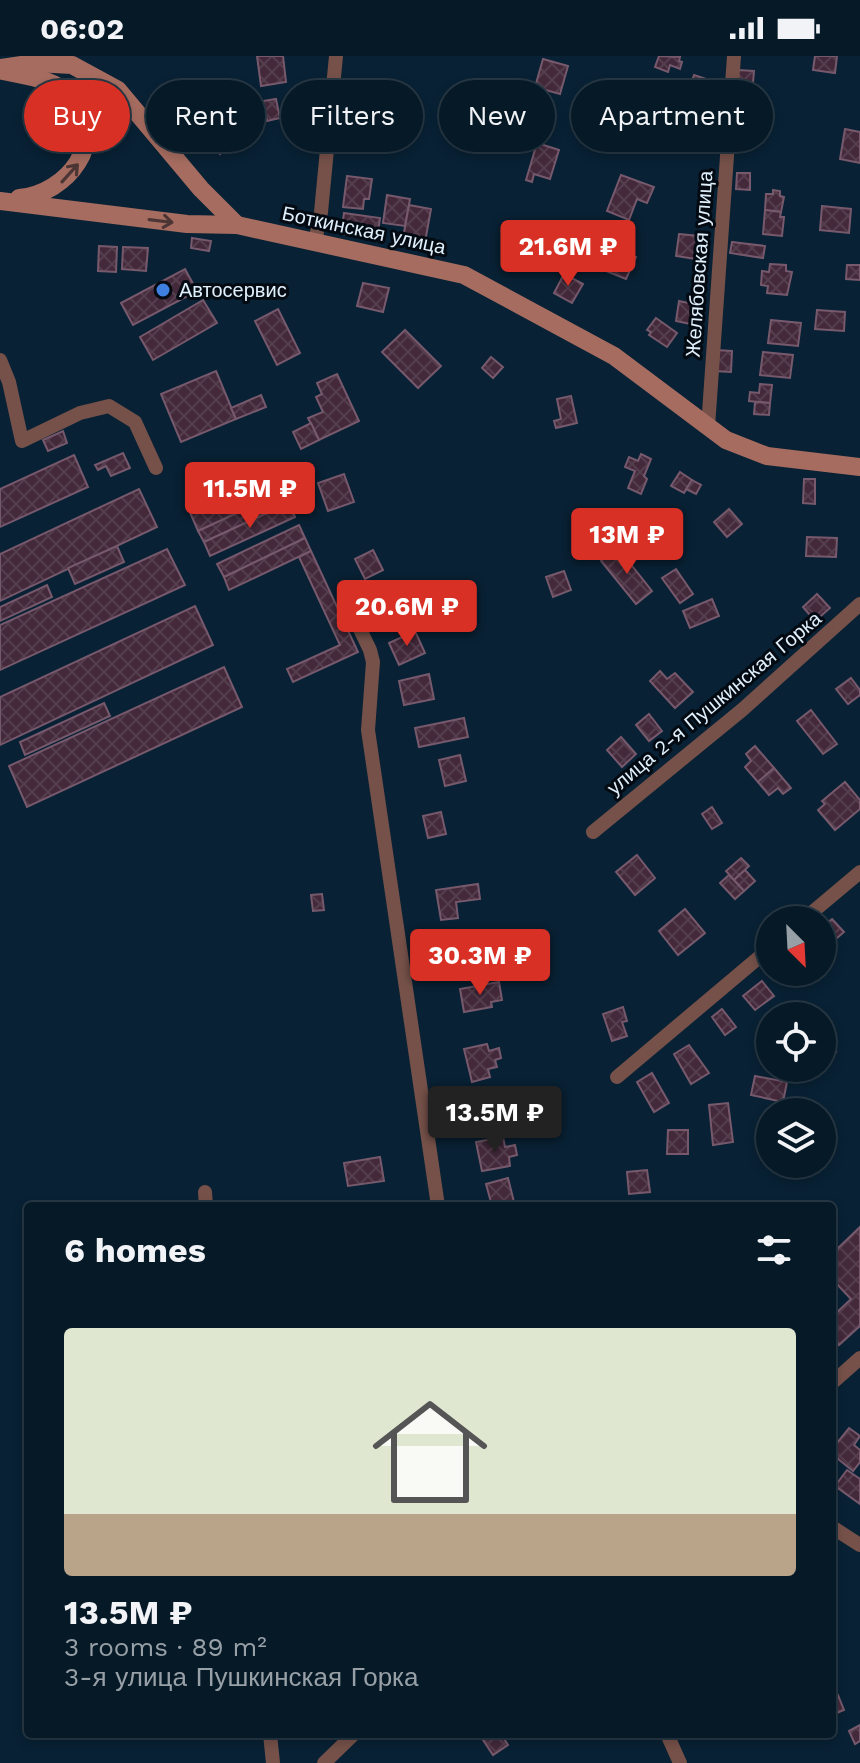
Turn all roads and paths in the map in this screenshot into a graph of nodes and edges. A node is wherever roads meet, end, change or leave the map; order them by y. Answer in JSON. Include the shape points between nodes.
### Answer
{"nodes":[{"id":1,"x":336,"y":56,"type":"edge"},
{"id":2,"x":734,"y":56,"type":"edge"},
{"id":3,"x":0,"y":69,"type":"edge"},
{"id":4,"x":0,"y":200,"type":"edge"},
{"id":5,"x":237,"y":225,"type":"junction"},
{"id":6,"x":315,"y":242,"type":"junction"},
{"id":7,"x":0,"y":360,"type":"edge"},
{"id":8,"x":708,"y":427,"type":"junction"},
{"id":9,"x":860,"y":467,"type":"edge"},
{"id":10,"x":156,"y":468,"type":"dead end"},
{"id":11,"x":860,"y":604,"type":"edge"},
{"id":12,"x":357,"y":623,"type":"dead end"},
{"id":13,"x":593,"y":832,"type":"dead end"},
{"id":14,"x":860,"y":872,"type":"edge"},
{"id":15,"x":820,"y":906,"type":"edge"},
{"id":16,"x":756,"y":960,"type":"edge"},
{"id":17,"x":617,"y":1077,"type":"dead end"},
{"id":18,"x":437,"y":1202,"type":"edge"},
{"id":19,"x":860,"y":1358,"type":"edge"},
{"id":20,"x":836,"y":1379,"type":"edge"},
{"id":21,"x":836,"y":1530,"type":"edge"},
{"id":22,"x":860,"y":1545,"type":"edge"},
{"id":23,"x":270,"y":1738,"type":"edge"},
{"id":24,"x":350,"y":1738,"type":"edge"},
{"id":25,"x":669,"y":1738,"type":"edge"},
{"id":26,"x":273,"y":1763,"type":"edge"},
{"id":27,"x":324,"y":1763,"type":"edge"},
{"id":28,"x":680,"y":1763,"type":"edge"}],
"edges":[{"from":1,"to":6,"type":"street"},
{"from":2,"to":8,"type":"street","name":"Желябовская улица"},
{"from":4,"to":3,"type":"street","one_way":true,"via":[[27,198],[55,187],[76,169],[87,134],[71,95]]},
{"from":3,"to":5,"type":"street","via":[[35,63],[72,65],[118,90]]},
{"from":4,"to":5,"type":"street","name":"Боткинская улица","one_way":true,"via":[[187,224]]},
{"from":5,"to":6,"type":"street","name":"Боткинская улица"},
{"from":6,"to":8,"type":"street","name":"Боткинская улица","via":[[464,275],[614,356]]},
{"from":7,"to":10,"type":"street","via":[[22,441],[80,413],[109,406],[135,422]]},
{"from":8,"to":9,"type":"street","name":"Боткинская улица","via":[[767,456]]},
{"from":11,"to":13,"type":"street","name":"улица 2-я Пушкинская Горка"},
{"from":12,"to":18,"type":"street","via":[[373,662],[368,730]]},
{"from":14,"to":15,"type":"street"},
{"from":16,"to":17,"type":"street"},
{"from":19,"to":20,"type":"street"},
{"from":21,"to":22,"type":"street"},
{"from":23,"to":26,"type":"street"},
{"from":24,"to":27,"type":"street"},
{"from":25,"to":28,"type":"street"}]}
